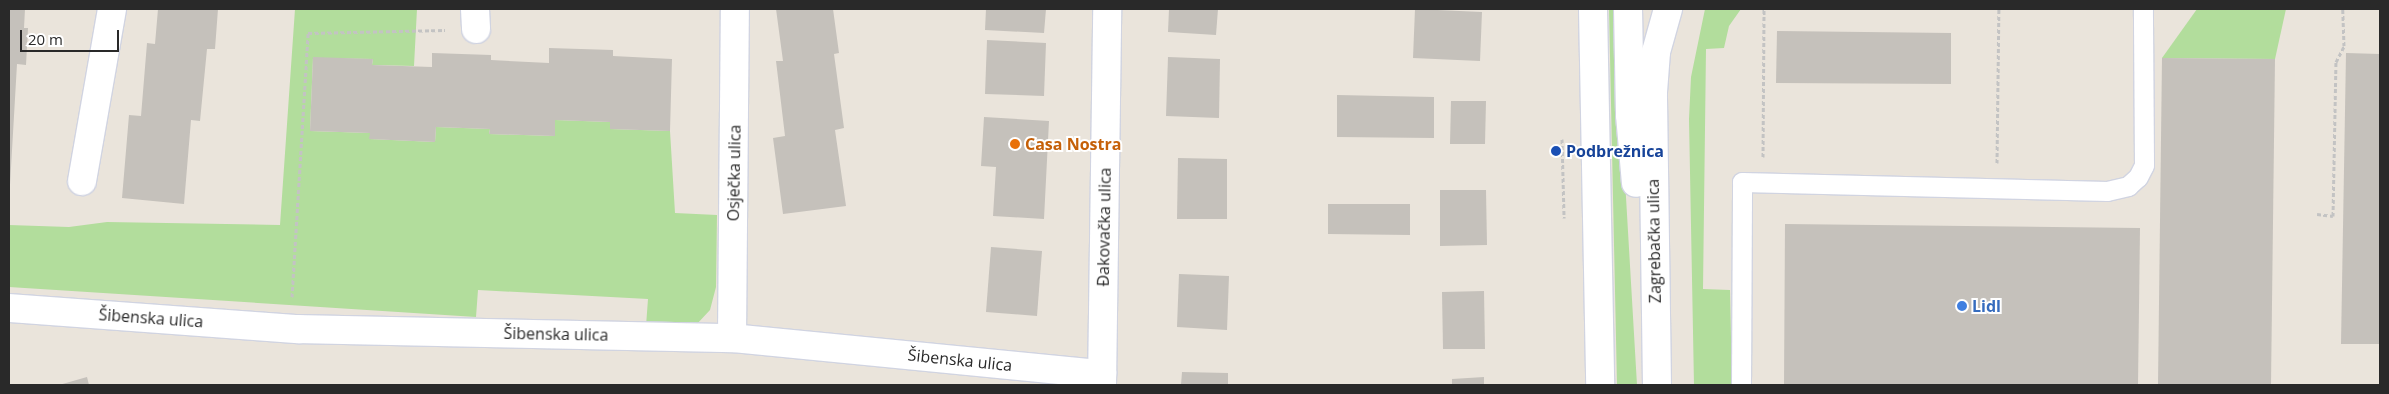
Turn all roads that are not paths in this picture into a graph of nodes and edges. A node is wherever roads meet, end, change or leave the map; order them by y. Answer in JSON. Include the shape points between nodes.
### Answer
{"nodes":[{"id":1,"x":112,"y":9,"type":"edge"},
{"id":2,"x":735,"y":9,"type":"edge"},
{"id":3,"x":1107,"y":9,"type":"edge"},
{"id":4,"x":1593,"y":9,"type":"edge"},
{"id":5,"x":1628,"y":9,"type":"edge"},
{"id":6,"x":1668,"y":9,"type":"edge"},
{"id":7,"x":2143,"y":9,"type":"edge"},
{"id":8,"x":82,"y":181,"type":"dead end"},
{"id":9,"x":1654,"y":272,"type":"junction"},
{"id":10,"x":9,"y":308,"type":"edge"},
{"id":11,"x":732,"y":338,"type":"junction"},
{"id":12,"x":1102,"y":380,"type":"edge"},
{"id":13,"x":1600,"y":385,"type":"edge"},
{"id":14,"x":1657,"y":385,"type":"edge"},
{"id":15,"x":1741,"y":385,"type":"edge"}],
"edges":[{"from":1,"to":8,"type":"street"},
{"from":2,"to":11,"type":"street","name":"Osječka ulica"},
{"from":3,"to":12,"type":"street","name":"Đakovačka ulica"},
{"from":4,"to":13,"type":"street"},
{"from":5,"to":9,"type":"street","via":[[1630,115],[1636,178],[1642,228]]},
{"from":6,"to":9,"type":"street","name":"Zagrebačka ulica","via":[[1656,52],[1653,92]]},
{"from":7,"to":15,"type":"lane","via":[[2144,165],[2128,186],[2107,190],[1742,182]]},
{"from":9,"to":14,"type":"street","name":"Zagrebačka ulica"},
{"from":10,"to":11,"type":"street","name":"Šibenska ulica","via":[[290,328]]},
{"from":11,"to":12,"type":"street","name":"Šibenska ulica"}]}
